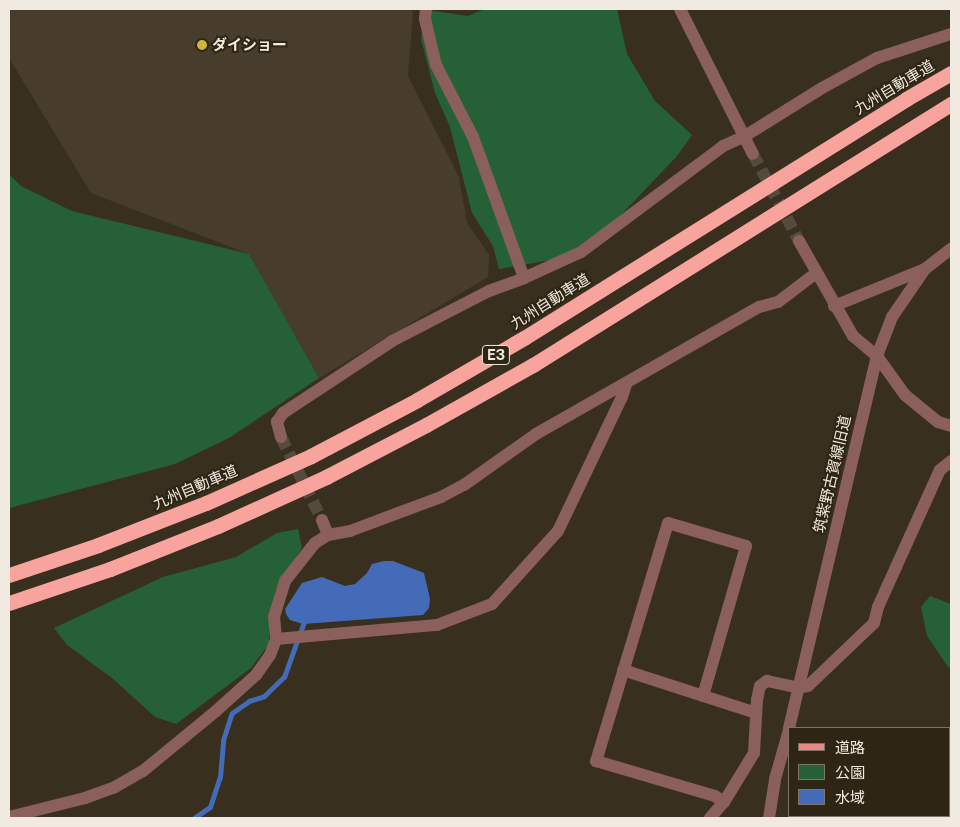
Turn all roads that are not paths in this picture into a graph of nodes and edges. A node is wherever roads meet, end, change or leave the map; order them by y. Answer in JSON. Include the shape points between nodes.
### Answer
{"nodes":[{"id":1,"x":426,"y":9,"type":"edge"},
{"id":2,"x":680,"y":9,"type":"edge"},
{"id":3,"x":951,"y":34,"type":"edge"},
{"id":4,"x":951,"y":73,"type":"edge"},
{"id":5,"x":951,"y":104,"type":"edge"},
{"id":6,"x":745,"y":136,"type":"junction"},
{"id":7,"x":753,"y":154,"type":"tunnel mouth"},
{"id":8,"x":799,"y":241,"type":"tunnel mouth"},
{"id":9,"x":951,"y":249,"type":"edge"},
{"id":10,"x":925,"y":269,"type":"junction"},
{"id":11,"x":816,"y":273,"type":"junction"},
{"id":12,"x":524,"y":278,"type":"junction"},
{"id":13,"x":834,"y":306,"type":"junction"},
{"id":14,"x":877,"y":356,"type":"junction"},
{"id":15,"x":626,"y":385,"type":"junction"},
{"id":16,"x":951,"y":426,"type":"edge"},
{"id":17,"x":281,"y":438,"type":"tunnel mouth"},
{"id":18,"x":951,"y":460,"type":"edge"},
{"id":19,"x":322,"y":520,"type":"tunnel mouth"},
{"id":20,"x":328,"y":535,"type":"junction"},
{"id":21,"x":9,"y":575,"type":"edge"},
{"id":22,"x":9,"y":603,"type":"edge"},
{"id":23,"x":276,"y":639,"type":"junction"},
{"id":24,"x":624,"y":670,"type":"junction"},
{"id":25,"x":799,"y":688,"type":"junction"},
{"id":26,"x":703,"y":696,"type":"junction"},
{"id":27,"x":756,"y":713,"type":"junction"},
{"id":28,"x":789,"y":727,"type":"edge"},
{"id":29,"x":788,"y":732,"type":"edge"},
{"id":30,"x":724,"y":802,"type":"junction"},
{"id":31,"x":9,"y":817,"type":"edge"},
{"id":32,"x":710,"y":818,"type":"edge"},
{"id":33,"x":769,"y":818,"type":"edge"}],
"edges":[{"from":1,"to":12,"type":"street","via":[[425,18],[436,65],[473,137]]},
{"from":2,"to":6,"type":"street"},
{"from":3,"to":6,"type":"street","via":[[877,58]]},
{"from":4,"to":21,"type":"highway","name":"九州自動車道","number":"E3","via":[[524,338],[418,400],[311,456],[206,503]]},
{"from":5,"to":22,"type":"highway","number":"E3","via":[[532,365],[426,425],[326,477],[218,526],[110,569]]},
{"from":6,"to":7,"type":"street"},
{"from":6,"to":12,"type":"street","via":[[723,146],[581,252]]},
{"from":8,"to":11,"type":"street"},
{"from":9,"to":10,"type":"street","name":"筑紫野古賀線旧道"},
{"from":10,"to":13,"type":"street"},
{"from":10,"to":14,"type":"street","name":"筑紫野古賀線旧道","via":[[892,317]]},
{"from":11,"to":13,"type":"street"},
{"from":11,"to":15,"type":"street","via":[[778,302],[759,307]]},
{"from":12,"to":17,"type":"street","via":[[488,292],[376,352],[283,413],[277,422]]},
{"from":13,"to":14,"type":"street","via":[[853,336]]},
{"from":14,"to":16,"type":"street","via":[[905,395],[938,422]]},
{"from":14,"to":25,"type":"street","name":"筑紫野古賀線旧道"},
{"from":15,"to":20,"type":"street","via":[[536,434],[449,493],[350,531]]},
{"from":15,"to":23,"type":"street","via":[[558,532],[492,604],[437,625]]},
{"from":18,"to":25,"type":"street","via":[[940,470],[878,607],[874,623],[808,686]]},
{"from":19,"to":20,"type":"street"},
{"from":20,"to":23,"type":"street","via":[[315,543],[285,581],[274,616]]},
{"from":23,"to":31,"type":"street","via":[[270,655],[256,675],[143,771],[115,787],[85,798]]},
{"from":24,"to":26,"type":"street"},
{"from":24,"to":26,"type":"street","via":[[668,523],[746,546]]},
{"from":24,"to":30,"type":"street","via":[[596,761],[715,796]]},
{"from":25,"to":27,"type":"street","via":[[767,681],[760,686]]},
{"from":25,"to":28,"type":"street","name":"筑紫野古賀線旧道"},
{"from":26,"to":27,"type":"street"},
{"from":27,"to":30,"type":"street","via":[[754,753]]},
{"from":29,"to":33,"type":"street","name":"筑紫野古賀線旧道","via":[[774,779]]},
{"from":30,"to":32,"type":"street"}]}
